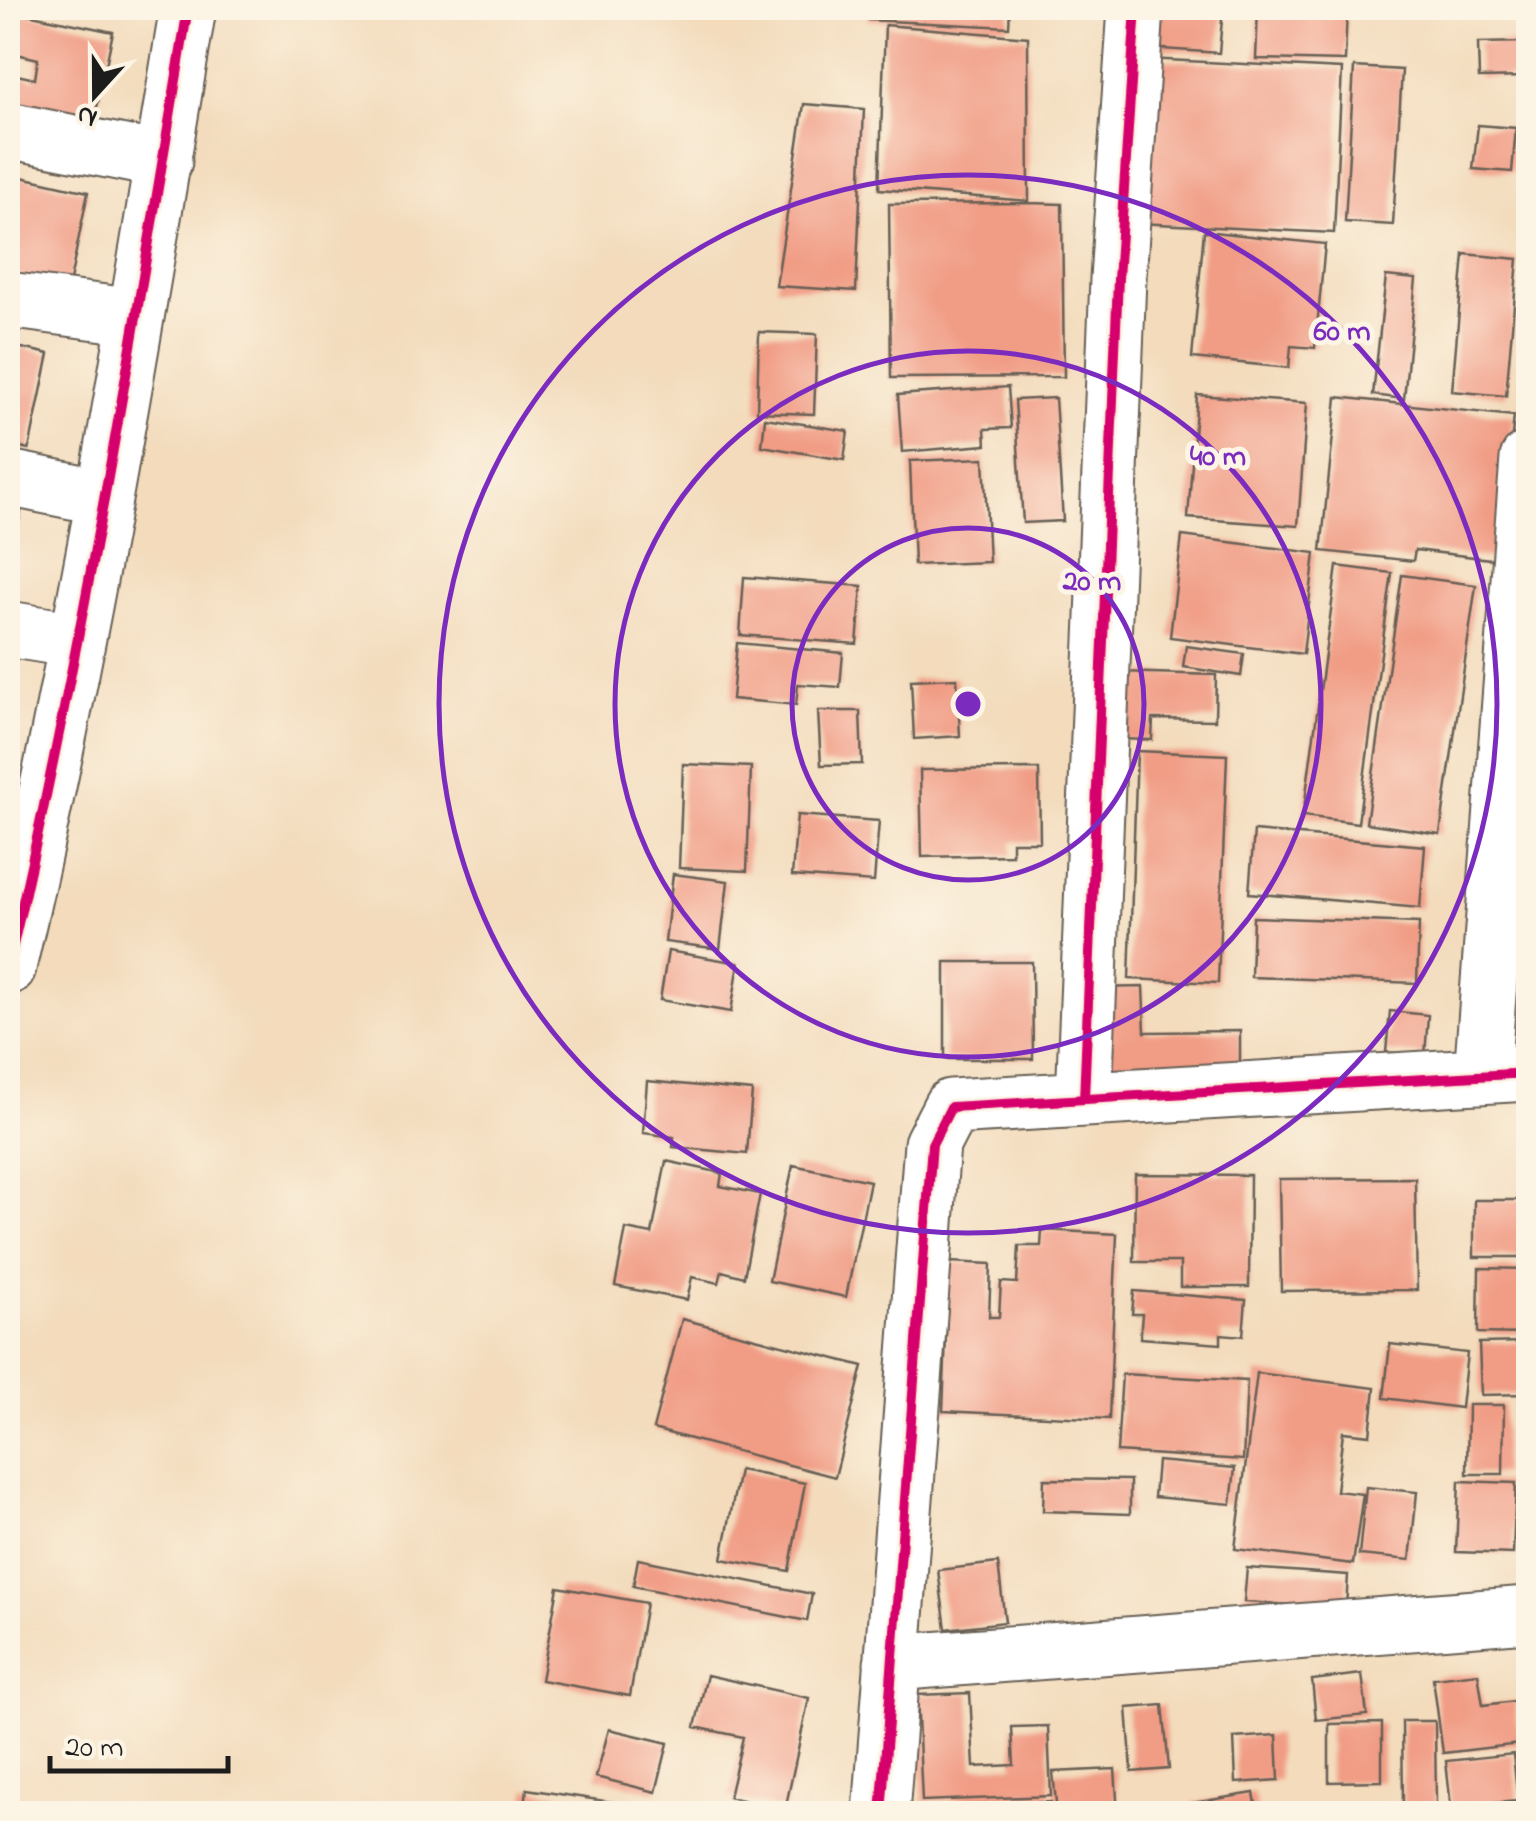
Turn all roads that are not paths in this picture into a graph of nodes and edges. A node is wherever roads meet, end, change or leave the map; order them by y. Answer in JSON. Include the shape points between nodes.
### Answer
{"nodes":[{"id":1,"x":187,"y":8,"type":"edge"},
{"id":2,"x":1136,"y":8,"type":"edge"},
{"id":3,"x":8,"y":130,"type":"edge"},
{"id":4,"x":164,"y":161,"type":"junction"},
{"id":5,"x":8,"y":300,"type":"edge"},
{"id":6,"x":136,"y":318,"type":"junction"},
{"id":7,"x":1528,"y":459,"type":"edge"},
{"id":8,"x":8,"y":478,"type":"edge"},
{"id":9,"x":102,"y":497,"type":"junction"},
{"id":10,"x":8,"y":629,"type":"edge"},
{"id":11,"x":75,"y":640,"type":"junction"},
{"id":12,"x":25,"y":812,"type":"edge"},
{"id":13,"x":8,"y":967,"type":"edge"},
{"id":14,"x":1505,"y":1075,"type":"edge"},
{"id":15,"x":1084,"y":1099,"type":"junction"},
{"id":16,"x":1528,"y":1614,"type":"edge"},
{"id":17,"x":892,"y":1663,"type":"junction"},
{"id":18,"x":881,"y":1814,"type":"edge"}],
"edges":[{"from":1,"to":4,"type":"street"},
{"from":2,"to":15,"type":"street","via":[[1118,278]]},
{"from":3,"to":4,"type":"street"},
{"from":4,"to":6,"type":"street"},
{"from":5,"to":6,"type":"street"},
{"from":6,"to":9,"type":"street"},
{"from":7,"to":14,"type":"street"},
{"from":8,"to":9,"type":"street"},
{"from":9,"to":11,"type":"street"},
{"from":10,"to":11,"type":"street"},
{"from":11,"to":12,"type":"street"},
{"from":12,"to":13,"type":"street"},
{"from":14,"to":15,"type":"street"},
{"from":15,"to":17,"type":"street","via":[[952,1108],[932,1144]]},
{"from":16,"to":17,"type":"street"},
{"from":17,"to":18,"type":"street"}]}
